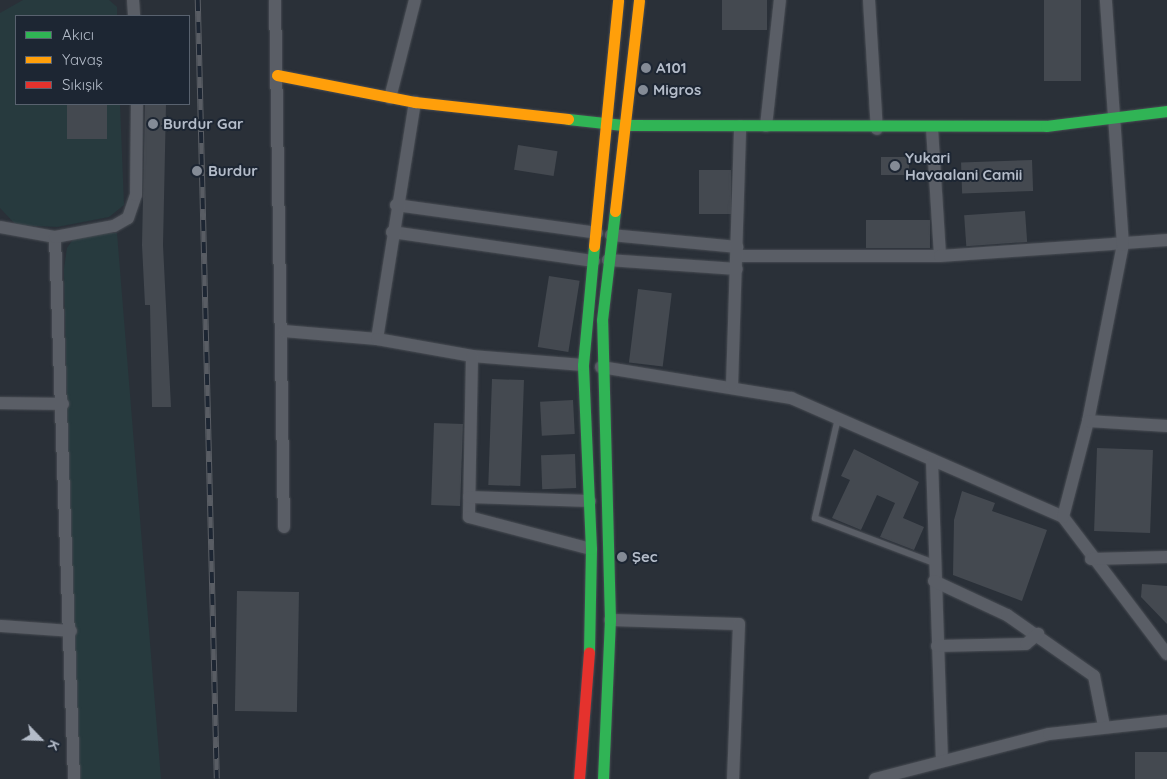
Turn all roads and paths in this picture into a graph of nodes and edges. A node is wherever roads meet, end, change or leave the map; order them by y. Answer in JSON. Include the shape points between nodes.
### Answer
{"nodes":[{"id":1,"x":133,"y":0,"type":"edge"},
{"id":2,"x":276,"y":0,"type":"edge"},
{"id":3,"x":415,"y":0,"type":"edge"},
{"id":4,"x":618,"y":0,"type":"edge"},
{"id":5,"x":639,"y":0,"type":"edge"},
{"id":6,"x":780,"y":0,"type":"edge"},
{"id":7,"x":869,"y":0,"type":"edge"},
{"id":8,"x":1106,"y":0,"type":"edge"},
{"id":9,"x":134,"y":15,"type":"edge"},
{"id":10,"x":277,"y":75,"type":"junction"},
{"id":11,"x":390,"y":98,"type":"junction"},
{"id":12,"x":414,"y":102,"type":"junction"},
{"id":13,"x":137,"y":105,"type":"edge"},
{"id":14,"x":1167,"y":111,"type":"edge"},
{"id":15,"x":1115,"y":120,"type":"junction"},
{"id":16,"x":606,"y":124,"type":"junction"},
{"id":17,"x":623,"y":125,"type":"junction"},
{"id":18,"x":740,"y":126,"type":"junction"},
{"id":19,"x":766,"y":126,"type":"junction"},
{"id":20,"x":932,"y":128,"type":"junction"},
{"id":21,"x":877,"y":129,"type":"junction"},
{"id":22,"x":396,"y":206,"type":"junction"},
{"id":23,"x":0,"y":227,"type":"edge"},
{"id":24,"x":392,"y":232,"type":"junction"},
{"id":25,"x":597,"y":233,"type":"junction"},
{"id":26,"x":611,"y":235,"type":"junction"},
{"id":27,"x":55,"y":237,"type":"junction"},
{"id":28,"x":1167,"y":240,"type":"edge"},
{"id":29,"x":1123,"y":245,"type":"junction"},
{"id":30,"x":940,"y":256,"type":"junction"},
{"id":31,"x":737,"y":257,"type":"junction"},
{"id":32,"x":608,"y":260,"type":"junction"},
{"id":33,"x":594,"y":261,"type":"junction"},
{"id":34,"x":284,"y":331,"type":"junction"},
{"id":35,"x":377,"y":339,"type":"junction"},
{"id":36,"x":472,"y":356,"type":"junction"},
{"id":37,"x":583,"y":365,"type":"junction"},
{"id":38,"x":601,"y":367,"type":"junction"},
{"id":39,"x":732,"y":386,"type":"junction"},
{"id":40,"x":0,"y":404,"type":"edge"},
{"id":41,"x":63,"y":404,"type":"junction"},
{"id":42,"x":839,"y":417,"type":"junction"},
{"id":43,"x":1088,"y":420,"type":"junction"},
{"id":44,"x":1167,"y":426,"type":"edge"},
{"id":45,"x":932,"y":460,"type":"junction"},
{"id":46,"x":469,"y":497,"type":"junction"},
{"id":47,"x":590,"y":501,"type":"junction"},
{"id":48,"x":1064,"y":517,"type":"junction"},
{"id":49,"x":284,"y":527,"type":"dead end"},
{"id":50,"x":591,"y":549,"type":"junction"},
{"id":51,"x":1167,"y":557,"type":"edge"},
{"id":52,"x":1091,"y":559,"type":"junction"},
{"id":53,"x":934,"y":564,"type":"junction"},
{"id":54,"x":934,"y":581,"type":"junction"},
{"id":55,"x":610,"y":620,"type":"junction"},
{"id":56,"x":0,"y":626,"type":"edge"},
{"id":57,"x":72,"y":631,"type":"junction"},
{"id":58,"x":1038,"y":634,"type":"junction"},
{"id":59,"x":937,"y":646,"type":"junction"},
{"id":60,"x":1167,"y":654,"type":"edge"},
{"id":61,"x":1167,"y":720,"type":"edge"},
{"id":62,"x":1104,"y":726,"type":"junction"},
{"id":63,"x":942,"y":759,"type":"junction"},
{"id":64,"x":896,"y":777,"type":"edge"},
{"id":65,"x":74,"y":779,"type":"edge"},
{"id":66,"x":579,"y":779,"type":"edge"},
{"id":67,"x":603,"y":779,"type":"edge"},
{"id":68,"x":733,"y":779,"type":"edge"},
{"id":69,"x":875,"y":779,"type":"edge"}],
"edges":[{"from":1,"to":9,"type":"street"},
{"from":2,"to":10,"type":"street"},
{"from":3,"to":11,"type":"street"},
{"from":4,"to":16,"type":"main road"},
{"from":5,"to":17,"type":"main road"},
{"from":6,"to":19,"type":"street"},
{"from":7,"to":21,"type":"street"},
{"from":8,"to":15,"type":"street"},
{"from":10,"to":11,"type":"main road"},
{"from":10,"to":34,"type":"street"},
{"from":11,"to":12,"type":"main road"},
{"from":12,"to":16,"type":"main road"},
{"from":12,"to":22,"type":"street"},
{"from":13,"to":27,"type":"street","via":[[136,195],[128,218],[114,226]]},
{"from":14,"to":15,"type":"main road"},
{"from":15,"to":20,"type":"main road"},
{"from":15,"to":29,"type":"street"},
{"from":16,"to":17,"type":"main road"},
{"from":16,"to":25,"type":"main road"},
{"from":17,"to":18,"type":"main road"},
{"from":17,"to":26,"type":"main road"},
{"from":18,"to":19,"type":"main road"},
{"from":18,"to":31,"type":"street"},
{"from":19,"to":21,"type":"main road"},
{"from":20,"to":21,"type":"main road"},
{"from":20,"to":30,"type":"street"},
{"from":22,"to":24,"type":"street"},
{"from":22,"to":25,"type":"street"},
{"from":23,"to":27,"type":"street"},
{"from":24,"to":33,"type":"street"},
{"from":24,"to":35,"type":"street"},
{"from":25,"to":33,"type":"main road"},
{"from":26,"to":31,"type":"street"},
{"from":26,"to":32,"type":"main road"},
{"from":27,"to":41,"type":"street"},
{"from":28,"to":29,"type":"street"},
{"from":29,"to":30,"type":"street"},
{"from":29,"to":43,"type":"street"},
{"from":30,"to":31,"type":"street"},
{"from":31,"to":32,"type":"street"},
{"from":31,"to":39,"type":"street"},
{"from":32,"to":38,"type":"main road"},
{"from":33,"to":37,"type":"main road"},
{"from":34,"to":35,"type":"street"},
{"from":34,"to":49,"type":"street"},
{"from":35,"to":36,"type":"street"},
{"from":36,"to":37,"type":"street"},
{"from":36,"to":46,"type":"street"},
{"from":37,"to":47,"type":"main road"},
{"from":38,"to":39,"type":"street"},
{"from":38,"to":55,"type":"main road","via":[[608,456]]},
{"from":39,"to":42,"type":"street","via":[[791,398]]},
{"from":40,"to":41,"type":"street"},
{"from":41,"to":57,"type":"street"},
{"from":42,"to":45,"type":"street"},
{"from":42,"to":53,"type":"lane","via":[[815,518]]},
{"from":43,"to":44,"type":"street"},
{"from":43,"to":48,"type":"street"},
{"from":45,"to":48,"type":"street"},
{"from":45,"to":53,"type":"street"},
{"from":46,"to":47,"type":"street"},
{"from":46,"to":50,"type":"street","via":[[469,516]]},
{"from":47,"to":50,"type":"main road"},
{"from":48,"to":52,"type":"street"},
{"from":50,"to":66,"type":"main road","via":[[588,689]]},
{"from":51,"to":52,"type":"street"},
{"from":52,"to":60,"type":"street"},
{"from":53,"to":54,"type":"street"},
{"from":54,"to":58,"type":"street"},
{"from":54,"to":59,"type":"street"},
{"from":55,"to":67,"type":"main road"},
{"from":55,"to":68,"type":"street","via":[[739,624]]},
{"from":56,"to":57,"type":"street"},
{"from":57,"to":65,"type":"street"},
{"from":58,"to":59,"type":"street","via":[[1026,644]]},
{"from":58,"to":62,"type":"street","via":[[1094,676]]},
{"from":59,"to":63,"type":"street"},
{"from":61,"to":62,"type":"street"},
{"from":62,"to":63,"type":"street"},
{"from":63,"to":64,"type":"street"},
{"from":64,"to":69,"type":"street"}]}
